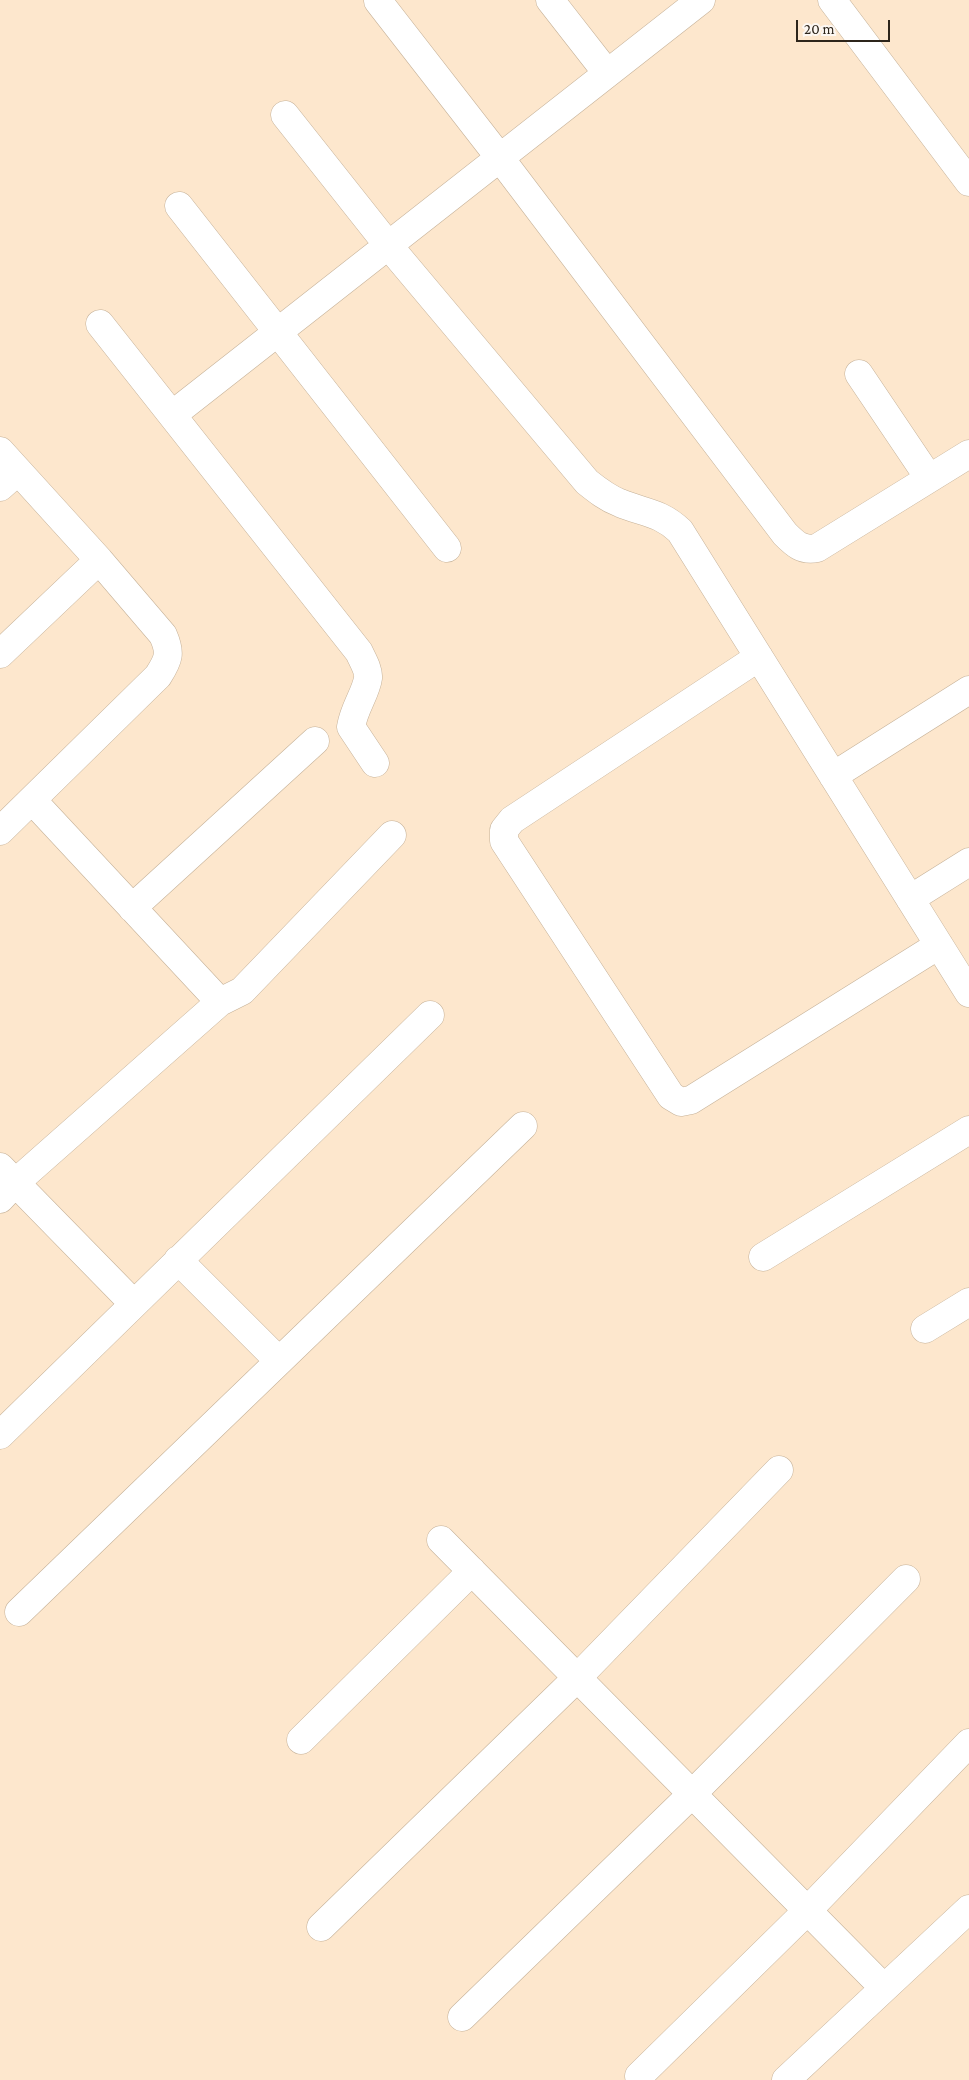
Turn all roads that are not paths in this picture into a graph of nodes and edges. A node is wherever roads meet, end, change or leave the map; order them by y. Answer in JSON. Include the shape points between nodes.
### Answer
{"nodes":[{"id":1,"x":550,"y":0,"type":"edge"},
{"id":2,"x":701,"y":0,"type":"edge"},
{"id":3,"x":832,"y":0,"type":"edge"},
{"id":4,"x":378,"y":1,"type":"dead end"},
{"id":5,"x":607,"y":73,"type":"junction"},
{"id":6,"x":285,"y":115,"type":"dead end"},
{"id":7,"x":500,"y":158,"type":"junction"},
{"id":8,"x":969,"y":182,"type":"edge"},
{"id":9,"x":179,"y":206,"type":"dead end"},
{"id":10,"x":388,"y":245,"type":"junction"},
{"id":11,"x":100,"y":324,"type":"dead end"},
{"id":12,"x":278,"y":332,"type":"junction"},
{"id":13,"x":859,"y":374,"type":"dead end"},
{"id":14,"x":172,"y":415,"type":"junction"},
{"id":15,"x":0,"y":450,"type":"edge"},
{"id":16,"x":969,"y":454,"type":"edge"},
{"id":17,"x":929,"y":478,"type":"junction"},
{"id":18,"x":9,"y":479,"type":"edge"},
{"id":19,"x":448,"y":548,"type":"dead end"},
{"id":20,"x":99,"y":560,"type":"junction"},
{"id":21,"x":0,"y":654,"type":"edge"},
{"id":22,"x":759,"y":657,"type":"junction"},
{"id":23,"x":969,"y":690,"type":"edge"},
{"id":24,"x":315,"y":741,"type":"dead end"},
{"id":25,"x":375,"y":763,"type":"dead end"},
{"id":26,"x":833,"y":776,"type":"junction"},
{"id":27,"x":32,"y":800,"type":"junction"},
{"id":28,"x":0,"y":831,"type":"edge"},
{"id":29,"x":392,"y":835,"type":"dead end"},
{"id":30,"x":969,"y":862,"type":"edge"},
{"id":31,"x":910,"y":898,"type":"junction"},
{"id":32,"x":132,"y":908,"type":"junction"},
{"id":33,"x":939,"y":945,"type":"junction"},
{"id":34,"x":969,"y":993,"type":"edge"},
{"id":35,"x":220,"y":1002,"type":"junction"},
{"id":36,"x":430,"y":1015,"type":"dead end"},
{"id":37,"x":523,"y":1126,"type":"dead end"},
{"id":38,"x":969,"y":1130,"type":"edge"},
{"id":39,"x":5,"y":1183,"type":"edge"},
{"id":40,"x":763,"y":1257,"type":"dead end"},
{"id":41,"x":178,"y":1260,"type":"junction"},
{"id":42,"x":969,"y":1302,"type":"edge"},
{"id":43,"x":134,"y":1304,"type":"junction"},
{"id":44,"x":925,"y":1329,"type":"dead end"},
{"id":45,"x":279,"y":1361,"type":"junction"},
{"id":46,"x":0,"y":1435,"type":"edge"},
{"id":47,"x":779,"y":1470,"type":"dead end"},
{"id":48,"x":441,"y":1540,"type":"dead end"},
{"id":49,"x":472,"y":1571,"type":"junction"},
{"id":50,"x":906,"y":1579,"type":"dead end"},
{"id":51,"x":19,"y":1612,"type":"dead end"},
{"id":52,"x":577,"y":1678,"type":"junction"},
{"id":53,"x":301,"y":1740,"type":"dead end"},
{"id":54,"x":969,"y":1742,"type":"edge"},
{"id":55,"x":692,"y":1794,"type":"junction"},
{"id":56,"x":969,"y":1909,"type":"edge"},
{"id":57,"x":807,"y":1911,"type":"junction"},
{"id":58,"x":321,"y":1927,"type":"dead end"},
{"id":59,"x":884,"y":1988,"type":"junction"},
{"id":60,"x":462,"y":2017,"type":"dead end"},
{"id":61,"x":639,"y":2076,"type":"dead end"},
{"id":62,"x":786,"y":2080,"type":"edge"}],
"edges":[{"from":1,"to":5,"type":"street"},
{"from":2,"to":5,"type":"street"},
{"from":3,"to":8,"type":"street"},
{"from":4,"to":7,"type":"street"},
{"from":5,"to":7,"type":"street"},
{"from":6,"to":10,"type":"street"},
{"from":7,"to":10,"type":"street"},
{"from":7,"to":17,"type":"street","via":[[797,546],[807,550],[817,548]]},
{"from":9,"to":12,"type":"street"},
{"from":10,"to":12,"type":"street"},
{"from":10,"to":22,"type":"street","via":[[587,482],[621,504],[668,520],[680,531]]},
{"from":11,"to":14,"type":"street"},
{"from":12,"to":14,"type":"street"},
{"from":12,"to":19,"type":"street"},
{"from":13,"to":17,"type":"street"},
{"from":14,"to":25,"type":"street","via":[[359,652],[368,678],[353,712],[351,727]]},
{"from":15,"to":18,"type":"street"},
{"from":16,"to":17,"type":"street"},
{"from":18,"to":20,"type":"street"},
{"from":20,"to":21,"type":"street"},
{"from":20,"to":27,"type":"street","via":[[163,635],[169,649],[166,663],[158,676]]},
{"from":22,"to":26,"type":"street"},
{"from":22,"to":33,"type":"street","via":[[512,820],[504,830],[504,842],[671,1096],[681,1102],[691,1100]]},
{"from":23,"to":26,"type":"street"},
{"from":24,"to":32,"type":"street"},
{"from":26,"to":31,"type":"street"},
{"from":27,"to":28,"type":"street"},
{"from":27,"to":32,"type":"street"},
{"from":29,"to":35,"type":"street","via":[[242,990]]},
{"from":30,"to":31,"type":"street"},
{"from":31,"to":33,"type":"street"},
{"from":32,"to":35,"type":"street"},
{"from":33,"to":34,"type":"street"},
{"from":35,"to":39,"type":"street"},
{"from":36,"to":41,"type":"street"},
{"from":37,"to":45,"type":"street"},
{"from":38,"to":40,"type":"street"},
{"from":39,"to":43,"type":"street"},
{"from":41,"to":43,"type":"street"},
{"from":41,"to":45,"type":"street"},
{"from":42,"to":44,"type":"street"},
{"from":43,"to":46,"type":"street"},
{"from":45,"to":51,"type":"street"},
{"from":47,"to":52,"type":"street"},
{"from":48,"to":49,"type":"street"},
{"from":49,"to":52,"type":"street"},
{"from":49,"to":53,"type":"street"},
{"from":50,"to":55,"type":"street"},
{"from":52,"to":55,"type":"street"},
{"from":52,"to":58,"type":"street"},
{"from":54,"to":57,"type":"street"},
{"from":55,"to":57,"type":"street"},
{"from":55,"to":60,"type":"street"},
{"from":56,"to":59,"type":"street"},
{"from":57,"to":59,"type":"street"},
{"from":57,"to":61,"type":"street"},
{"from":59,"to":62,"type":"street"}]}
